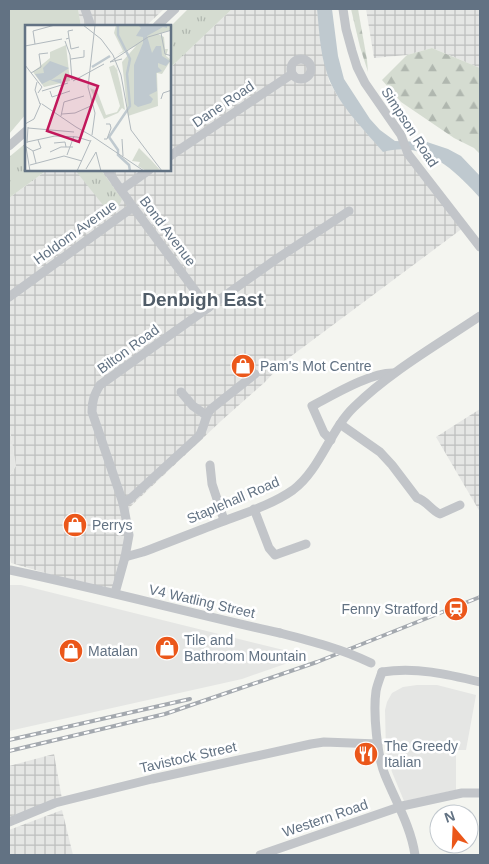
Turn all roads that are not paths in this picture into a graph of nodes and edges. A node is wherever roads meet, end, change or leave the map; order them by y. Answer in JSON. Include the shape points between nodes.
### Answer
{"nodes":[{"id":1,"x":85,"y":9,"type":"edge"},
{"id":2,"x":175,"y":9,"type":"edge"},
{"id":3,"x":343,"y":9,"type":"edge"},
{"id":4,"x":91,"y":25,"type":"edge"},
{"id":5,"x":158,"y":25,"type":"edge"},
{"id":6,"x":292,"y":74,"type":"dead end"},
{"id":7,"x":25,"y":132,"type":"edge"},
{"id":8,"x":9,"y":146,"type":"edge"},
{"id":9,"x":171,"y":155,"type":"edge"},
{"id":10,"x":108,"y":171,"type":"edge"},
{"id":11,"x":148,"y":171,"type":"edge"},
{"id":12,"x":121,"y":190,"type":"junction"},
{"id":13,"x":133,"y":207,"type":"junction"},
{"id":14,"x":349,"y":210,"type":"dead end"},
{"id":15,"x":480,"y":248,"type":"edge"},
{"id":16,"x":9,"y":297,"type":"edge"},
{"id":17,"x":208,"y":308,"type":"junction"},
{"id":18,"x":480,"y":316,"type":"edge"},
{"id":19,"x":394,"y":373,"type":"junction"},
{"id":20,"x":254,"y":374,"type":"dead end"},
{"id":21,"x":181,"y":392,"type":"dead end"},
{"id":22,"x":206,"y":415,"type":"junction"},
{"id":23,"x":340,"y":424,"type":"junction"},
{"id":24,"x":331,"y":440,"type":"junction"},
{"id":25,"x":210,"y":465,"type":"dead end"},
{"id":26,"x":123,"y":503,"type":"junction"},
{"id":27,"x":460,"y":505,"type":"dead end"},
{"id":28,"x":254,"y":509,"type":"junction"},
{"id":29,"x":224,"y":520,"type":"junction"},
{"id":30,"x":306,"y":544,"type":"dead end"},
{"id":31,"x":125,"y":557,"type":"junction"},
{"id":32,"x":9,"y":568,"type":"edge"},
{"id":33,"x":115,"y":593,"type":"junction"},
{"id":34,"x":382,"y":672,"type":"junction"},
{"id":35,"x":480,"y":682,"type":"edge"},
{"id":36,"x":378,"y":744,"type":"junction"},
{"id":37,"x":480,"y":793,"type":"edge"},
{"id":38,"x":400,"y":807,"type":"junction"},
{"id":39,"x":9,"y":822,"type":"edge"},
{"id":40,"x":260,"y":855,"type":"edge"},
{"id":41,"x":415,"y":855,"type":"edge"}],
"edges":[{"from":1,"to":4,"type":"street"},
{"from":2,"to":5,"type":"street"},
{"from":3,"to":15,"type":"street","name":"Simpson Road","via":[[346,29],[364,83],[400,135],[408,154]]},
{"from":6,"to":9,"type":"street","name":"Dane Road"},
{"from":7,"to":8,"type":"street"},
{"from":10,"to":12,"type":"street","name":"Bond Avenue"},
{"from":11,"to":12,"type":"street"},
{"from":12,"to":13,"type":"street","name":"Bond Avenue"},
{"from":13,"to":16,"type":"street","name":"Holdom Avenue"},
{"from":13,"to":17,"type":"street","name":"Bond Avenue"},
{"from":14,"to":17,"type":"street","name":"Bilton Road"},
{"from":17,"to":26,"type":"street","name":"Bilton Road","via":[[100,385],[95,394],[92,412]]},
{"from":18,"to":19,"type":"street","name":"Staplehall Road"},
{"from":19,"to":23,"type":"street","name":"Staplehall Road","via":[[353,408]]},
{"from":19,"to":24,"type":"street","name":"Staplehall Road","via":[[384,372],[312,406],[324,434]]},
{"from":20,"to":22,"type":"street"},
{"from":21,"to":22,"type":"street"},
{"from":22,"to":26,"type":"street","via":[[199,436]]},
{"from":23,"to":24,"type":"street","name":"Staplehall Road"},
{"from":23,"to":27,"type":"street","via":[[380,452],[417,498],[434,511],[440,514]]},
{"from":24,"to":28,"type":"street","name":"Staplehall Road","via":[[295,489]]},
{"from":25,"to":29,"type":"street","via":[[212,484]]},
{"from":26,"to":31,"type":"street","name":"Bilton Road","via":[[129,535]]},
{"from":28,"to":29,"type":"street","name":"Staplehall Road"},
{"from":28,"to":30,"type":"street","via":[[275,555]]},
{"from":29,"to":31,"type":"street","name":"Staplehall Road"},
{"from":31,"to":33,"type":"street","name":"Bilton Road"},
{"from":32,"to":33,"type":"street","name":"V4 Watling Street"},
{"from":33,"to":34,"type":"street","name":"V4 Watling Street","bridge":true,"via":[[331,647],[371,663]]},
{"from":34,"to":35,"type":"street","via":[[436,672]]},
{"from":34,"to":36,"type":"street","via":[[375,700]]},
{"from":36,"to":38,"type":"street","via":[[385,774]]},
{"from":36,"to":39,"type":"street","name":"Tavistock Street","via":[[311,744],[55,803]]},
{"from":37,"to":38,"type":"street","name":"Western Road","via":[[462,793]]},
{"from":38,"to":40,"type":"street","name":"Western Road"},
{"from":38,"to":41,"type":"street"}]}
